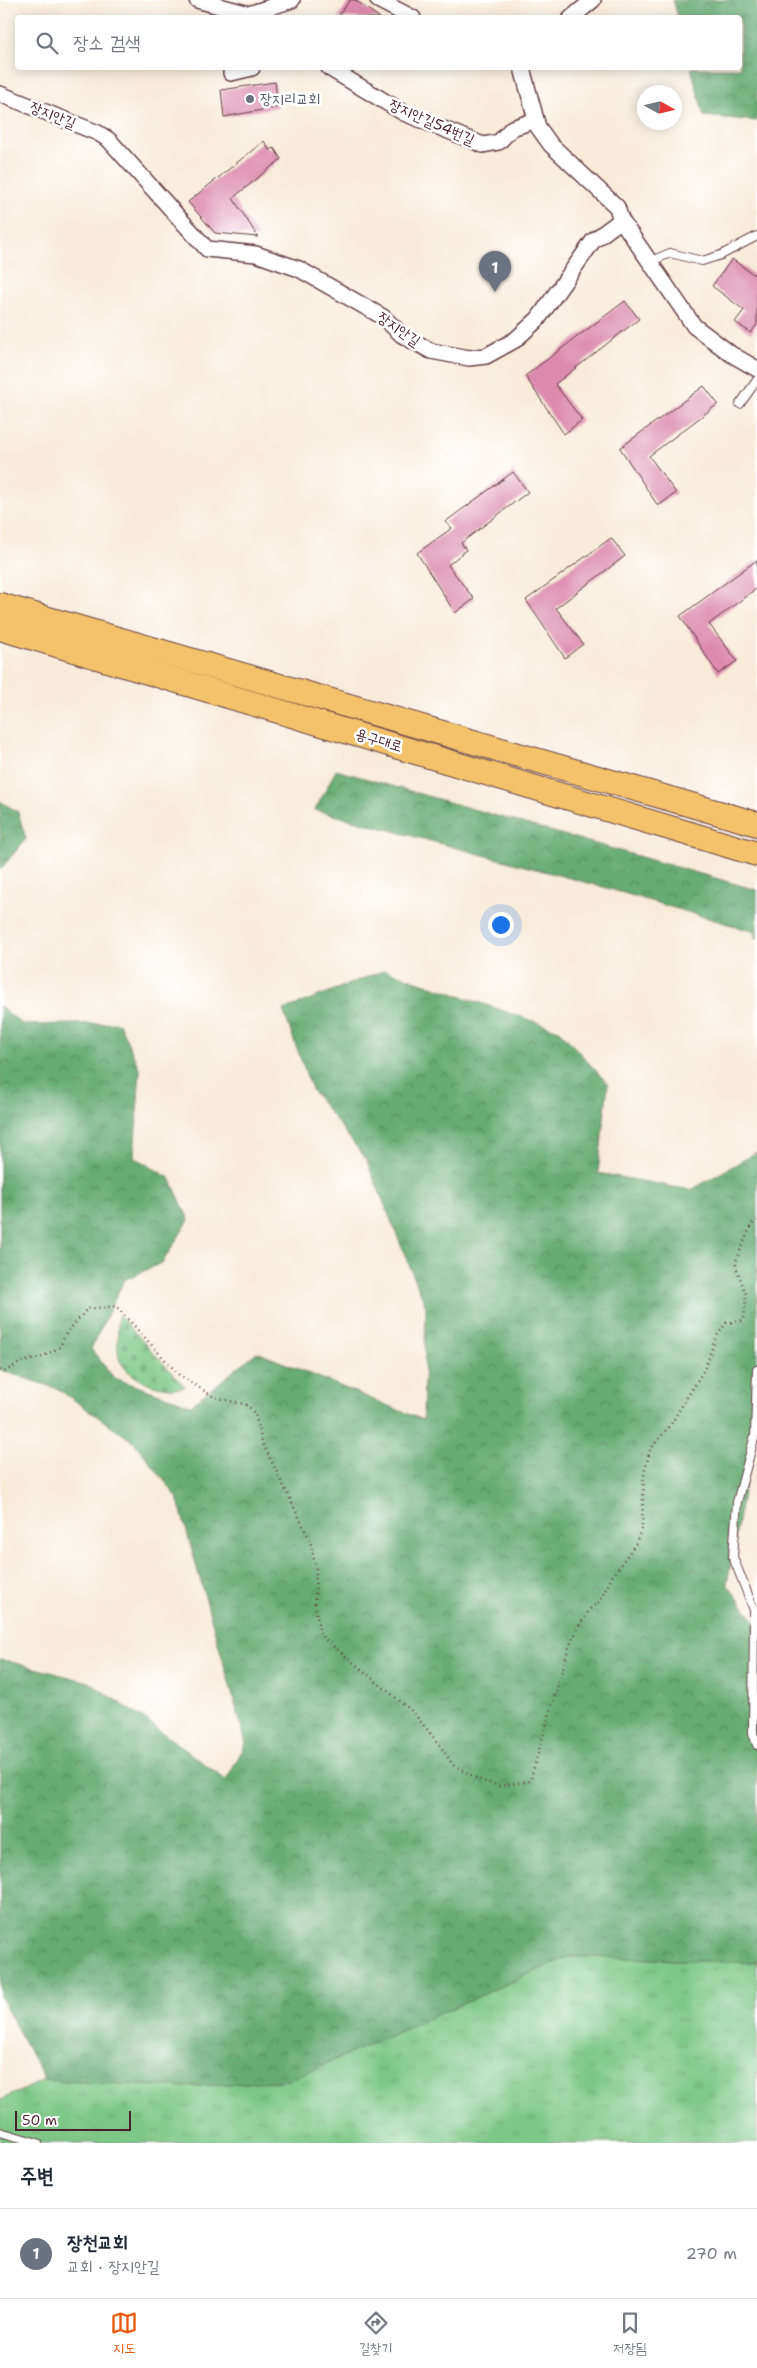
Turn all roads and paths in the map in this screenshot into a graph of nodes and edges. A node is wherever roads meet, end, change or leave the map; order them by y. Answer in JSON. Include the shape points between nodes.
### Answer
{"nodes":[{"id":1,"x":197,"y":0,"type":"edge"},
{"id":2,"x":292,"y":0,"type":"edge"},
{"id":3,"x":378,"y":0,"type":"edge"},
{"id":4,"x":593,"y":0,"type":"edge"},
{"id":5,"x":249,"y":15,"type":"edge"},
{"id":6,"x":254,"y":15,"type":"edge"},
{"id":7,"x":407,"y":15,"type":"edge"},
{"id":8,"x":575,"y":15,"type":"edge"},
{"id":9,"x":244,"y":70,"type":"edge"},
{"id":10,"x":332,"y":70,"type":"edge"},
{"id":11,"x":523,"y":70,"type":"edge"},
{"id":12,"x":231,"y":73,"type":"dead end"},
{"id":13,"x":0,"y":94,"type":"edge"},
{"id":14,"x":536,"y":120,"type":"junction"},
{"id":15,"x":621,"y":220,"type":"junction"},
{"id":16,"x":757,"y":236,"type":"edge"},
{"id":17,"x":649,"y":262,"type":"junction"},
{"id":18,"x":757,"y":369,"type":"edge"},
{"id":19,"x":757,"y":380,"type":"edge"},
{"id":20,"x":740,"y":404,"type":"dead end"},
{"id":21,"x":0,"y":605,"type":"edge"},
{"id":22,"x":2,"y":629,"type":"edge"},
{"id":23,"x":757,"y":824,"type":"edge"},
{"id":24,"x":757,"y":854,"type":"edge"},
{"id":25,"x":757,"y":1221,"type":"edge"},
{"id":26,"x":0,"y":1370,"type":"edge"},
{"id":27,"x":757,"y":1370,"type":"edge"},
{"id":28,"x":757,"y":1745,"type":"edge"},
{"id":29,"x":0,"y":2132,"type":"edge"},
{"id":30,"x":38,"y":2143,"type":"edge"}],
"edges":[{"from":1,"to":5,"type":"street"},
{"from":2,"to":6,"type":"street"},
{"from":3,"to":7,"type":"street"},
{"from":4,"to":8,"type":"street"},
{"from":9,"to":12,"type":"street"},
{"from":10,"to":14,"type":"street","name":"장지안길54번길","via":[[404,113],[483,145],[499,142],[512,128]]},
{"from":11,"to":14,"type":"street"},
{"from":13,"to":15,"type":"street","name":"장지안길","via":[[109,140],[207,249],[256,254],[299,269],[384,317],[402,335],[431,350],[469,358],[486,356],[515,340],[538,319],[592,241]]},
{"from":14,"to":15,"type":"street","via":[[551,144],[617,207]]},
{"from":15,"to":17,"type":"street"},
{"from":16,"to":17,"type":"lane","via":[[702,261],[670,254]]},
{"from":17,"to":18,"type":"street","via":[[694,326]]},
{"from":19,"to":20,"type":"lane"},
{"from":21,"to":23,"type":"highway","name":"용구대로"},
{"from":22,"to":24,"type":"highway","name":"용구대로"},
{"from":25,"to":26,"type":"path","via":[[751,1225],[736,1261],[746,1294],[744,1320],[726,1324],[716,1337],[705,1368],[671,1424],[650,1450],[644,1474],[642,1527],[636,1543],[600,1601],[590,1609],[579,1626],[557,1685],[530,1781],[524,1783],[499,1786],[453,1765],[413,1712],[320,1635],[315,1604],[316,1570],[310,1540],[262,1442],[255,1414],[247,1405],[214,1397],[179,1375],[116,1306],[87,1309],[65,1335],[60,1347],[4,1372]]},
{"from":27,"to":28,"type":"lane","via":[[755,1435],[737,1502],[733,1557],[754,1610],[753,1733]]},
{"from":29,"to":30,"type":"lane"}]}
